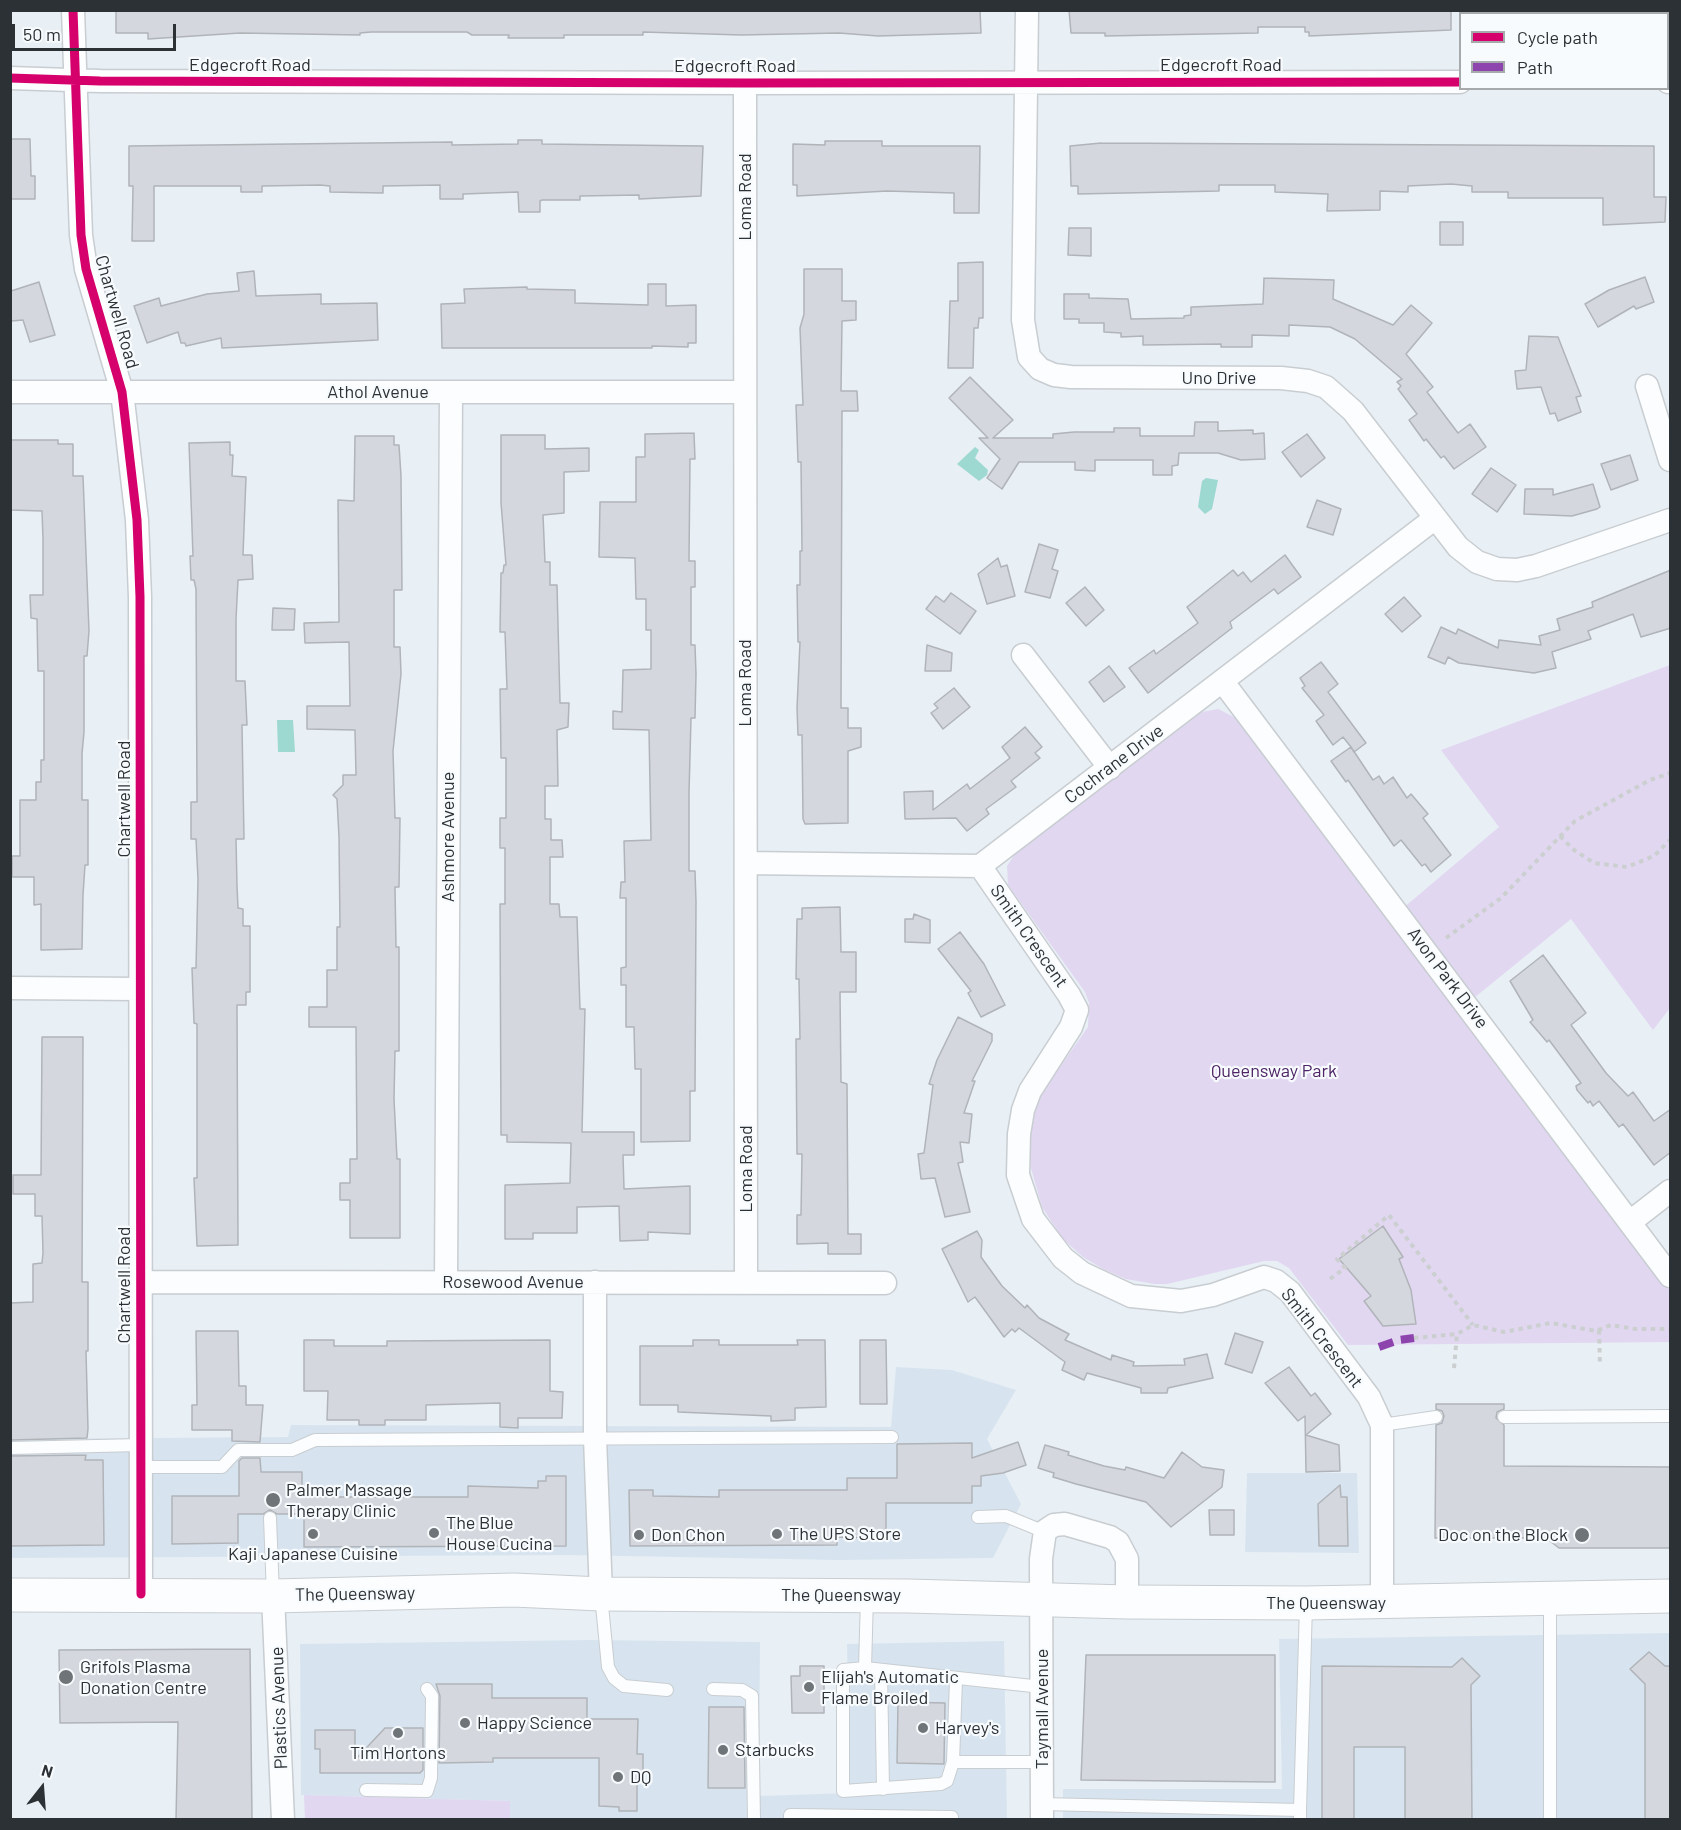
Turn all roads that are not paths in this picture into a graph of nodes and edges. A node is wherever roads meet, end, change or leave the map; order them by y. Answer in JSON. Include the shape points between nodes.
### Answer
{"nodes":[{"id":1,"x":74,"y":10,"type":"edge"},
{"id":2,"x":1027,"y":10,"type":"edge"},
{"id":3,"x":10,"y":78,"type":"edge"},
{"id":4,"x":74,"y":79,"type":"junction"},
{"id":5,"x":1027,"y":82,"type":"junction"},
{"id":6,"x":1459,"y":82,"type":"edge"},
{"id":7,"x":745,"y":83,"type":"junction"},
{"id":8,"x":1647,"y":386,"type":"dead end"},
{"id":9,"x":10,"y":392,"type":"edge"},
{"id":10,"x":122,"y":392,"type":"junction"},
{"id":11,"x":451,"y":392,"type":"junction"},
{"id":12,"x":745,"y":392,"type":"junction"},
{"id":13,"x":1671,"y":460,"type":"edge"},
{"id":14,"x":1434,"y":519,"type":"junction"},
{"id":15,"x":1671,"y":520,"type":"edge"},
{"id":16,"x":1023,"y":655,"type":"dead end"},
{"id":17,"x":1223,"y":682,"type":"junction"},
{"id":18,"x":1110,"y":768,"type":"junction"},
{"id":19,"x":746,"y":863,"type":"junction"},
{"id":20,"x":980,"y":866,"type":"junction"},
{"id":21,"x":10,"y":988,"type":"edge"},
{"id":22,"x":140,"y":989,"type":"junction"},
{"id":23,"x":1671,"y":1191,"type":"edge"},
{"id":24,"x":1630,"y":1222,"type":"junction"},
{"id":25,"x":1671,"y":1275,"type":"edge"},
{"id":26,"x":141,"y":1282,"type":"junction"},
{"id":27,"x":446,"y":1282,"type":"junction"},
{"id":28,"x":595,"y":1282,"type":"junction"},
{"id":29,"x":746,"y":1282,"type":"junction"},
{"id":30,"x":885,"y":1283,"type":"dead end"},
{"id":31,"x":1671,"y":1416,"type":"edge"},
{"id":32,"x":1436,"y":1417,"type":"dead end"},
{"id":33,"x":1504,"y":1417,"type":"dead end"},
{"id":34,"x":1382,"y":1425,"type":"junction"},
{"id":35,"x":892,"y":1437,"type":"dead end"},
{"id":36,"x":596,"y":1438,"type":"junction"},
{"id":37,"x":10,"y":1448,"type":"edge"},
{"id":38,"x":141,"y":1456,"type":"junction"},
{"id":39,"x":270,"y":1518,"type":"dead end"},
{"id":40,"x":978,"y":1518,"type":"dead end"},
{"id":41,"x":1045,"y":1532,"type":"junction"},
{"id":42,"x":141,"y":1594,"type":"junction"},
{"id":43,"x":601,"y":1594,"type":"junction"},
{"id":44,"x":10,"y":1595,"type":"edge"},
{"id":45,"x":867,"y":1595,"type":"junction"},
{"id":46,"x":273,"y":1596,"type":"junction"},
{"id":47,"x":1671,"y":1596,"type":"edge"},
{"id":48,"x":1043,"y":1599,"type":"junction"},
{"id":49,"x":1550,"y":1600,"type":"junction"},
{"id":50,"x":1127,"y":1602,"type":"junction"},
{"id":51,"x":1382,"y":1602,"type":"junction"},
{"id":52,"x":1306,"y":1603,"type":"junction"},
{"id":53,"x":865,"y":1668,"type":"junction"},
{"id":54,"x":881,"y":1670,"type":"junction"},
{"id":55,"x":957,"y":1680,"type":"junction"},
{"id":56,"x":1042,"y":1687,"type":"junction"},
{"id":57,"x":427,"y":1689,"type":"dead end"},
{"id":58,"x":713,"y":1689,"type":"dead end"},
{"id":59,"x":667,"y":1690,"type":"dead end"},
{"id":60,"x":953,"y":1762,"type":"junction"},
{"id":61,"x":1042,"y":1762,"type":"junction"},
{"id":62,"x":883,"y":1789,"type":"junction"},
{"id":63,"x":366,"y":1790,"type":"dead end"},
{"id":64,"x":1042,"y":1812,"type":"edge"},
{"id":65,"x":1300,"y":1815,"type":"edge"},
{"id":66,"x":283,"y":1820,"type":"edge"},
{"id":67,"x":754,"y":1820,"type":"edge"},
{"id":68,"x":790,"y":1820,"type":"edge"},
{"id":69,"x":952,"y":1820,"type":"edge"},
{"id":70,"x":1550,"y":1820,"type":"edge"}],
"edges":[{"from":1,"to":4,"type":"street","name":"Chartwell Road"},
{"from":2,"to":5,"type":"street","name":"Uno Drive"},
{"from":3,"to":4,"type":"street","name":"Edgecroft Road"},
{"from":4,"to":7,"type":"street","name":"Edgecroft Road"},
{"from":4,"to":10,"type":"street","name":"Chartwell Road","via":[[86,269]]},
{"from":5,"to":6,"type":"street","name":"Edgecroft Road"},
{"from":5,"to":7,"type":"street","name":"Edgecroft Road"},
{"from":5,"to":14,"type":"street","name":"Uno Drive","via":[[1023,320],[1029,357],[1040,369],[1071,377],[1281,378],[1326,387],[1353,411]]},
{"from":7,"to":12,"type":"street","name":"Loma Road"},
{"from":8,"to":13,"type":"street"},
{"from":9,"to":10,"type":"street","name":"Athol Avenue"},
{"from":10,"to":11,"type":"street","name":"Athol Avenue"},
{"from":10,"to":22,"type":"street","name":"Chartwell Road","via":[[137,520],[140,597]]},
{"from":11,"to":12,"type":"street","name":"Athol Avenue"},
{"from":11,"to":27,"type":"street","name":"Ashmore Avenue"},
{"from":12,"to":19,"type":"street","name":"Loma Road"},
{"from":14,"to":15,"type":"street","name":"Uno Drive","via":[[1477,562],[1517,570]]},
{"from":14,"to":17,"type":"street","name":"Cochrane Drive"},
{"from":16,"to":18,"type":"street"},
{"from":17,"to":18,"type":"street","name":"Cochrane Drive"},
{"from":17,"to":24,"type":"street","name":"Avon Park Drive"},
{"from":18,"to":20,"type":"street","name":"Cochrane Drive"},
{"from":19,"to":20,"type":"street"},
{"from":19,"to":29,"type":"street","name":"Loma Road"},
{"from":20,"to":34,"type":"street","name":"Smith Crescent","via":[[1070,995],[1077,1011],[1030,1091],[1019,1134],[1018,1175],[1033,1219],[1046,1238],[1082,1274],[1131,1296],[1181,1301],[1269,1277],[1290,1292],[1310,1316],[1369,1397]]},
{"from":21,"to":22,"type":"street"},
{"from":22,"to":26,"type":"street","name":"Chartwell Road"},
{"from":23,"to":24,"type":"street"},
{"from":24,"to":25,"type":"street","name":"Avon Park Drive"},
{"from":26,"to":27,"type":"street","name":"Rosewood Avenue"},
{"from":26,"to":38,"type":"street","name":"Chartwell Road"},
{"from":27,"to":28,"type":"street","name":"Rosewood Avenue"},
{"from":28,"to":29,"type":"street","name":"Rosewood Avenue"},
{"from":28,"to":36,"type":"street"},
{"from":29,"to":30,"type":"street","name":"Rosewood Avenue"},
{"from":31,"to":33,"type":"lane"},
{"from":32,"to":34,"type":"lane"},
{"from":34,"to":51,"type":"street","name":"Smith Crescent"},
{"from":35,"to":36,"type":"lane"},
{"from":36,"to":38,"type":"lane","via":[[315,1440],[292,1450],[238,1450],[222,1467]]},
{"from":36,"to":43,"type":"street"},
{"from":37,"to":38,"type":"lane"},
{"from":38,"to":42,"type":"street","name":"Chartwell Road"},
{"from":39,"to":46,"type":"lane"},
{"from":40,"to":41,"type":"lane","via":[[1006,1516]]},
{"from":41,"to":48,"type":"street","name":"Taymall Avenue","via":[[1041,1559]]},
{"from":41,"to":50,"type":"street","via":[[1051,1526],[1065,1524],[1118,1542],[1127,1559]]},
{"from":42,"to":44,"type":"main road","name":"The Queensway"},
{"from":42,"to":46,"type":"main road","name":"The Queensway"},
{"from":43,"to":45,"type":"main road","name":"The Queensway"},
{"from":43,"to":46,"type":"main road","name":"The Queensway","via":[[514,1590]]},
{"from":43,"to":59,"type":"lane","via":[[609,1667],[614,1678],[624,1686]]},
{"from":45,"to":48,"type":"main road","name":"The Queensway"},
{"from":45,"to":53,"type":"lane"},
{"from":46,"to":66,"type":"street","name":"Plastics Avenue"},
{"from":47,"to":49,"type":"main road","name":"The Queensway"},
{"from":48,"to":50,"type":"main road","name":"The Queensway"},
{"from":48,"to":56,"type":"street","name":"Taymall Avenue"},
{"from":49,"to":51,"type":"main road","name":"The Queensway"},
{"from":49,"to":70,"type":"lane"},
{"from":50,"to":52,"type":"main road","name":"The Queensway"},
{"from":51,"to":52,"type":"main road","name":"The Queensway"},
{"from":52,"to":65,"type":"lane"},
{"from":53,"to":54,"type":"lane"},
{"from":53,"to":62,"type":"lane","via":[[843,1670],[843,1791]]},
{"from":54,"to":55,"type":"lane"},
{"from":54,"to":62,"type":"lane"},
{"from":55,"to":56,"type":"lane"},
{"from":55,"to":60,"type":"lane"},
{"from":56,"to":61,"type":"street","name":"Taymall Avenue"},
{"from":57,"to":63,"type":"lane","via":[[432,1696],[431,1778],[427,1791]]},
{"from":58,"to":67,"type":"lane","via":[[742,1690],[752,1696]]},
{"from":60,"to":61,"type":"lane"},
{"from":60,"to":62,"type":"lane","via":[[947,1781],[942,1784]]},
{"from":61,"to":64,"type":"street","name":"Taymall Avenue"},
{"from":64,"to":65,"type":"lane"},
{"from":68,"to":69,"type":"lane","via":[[790,1815]]}]}
